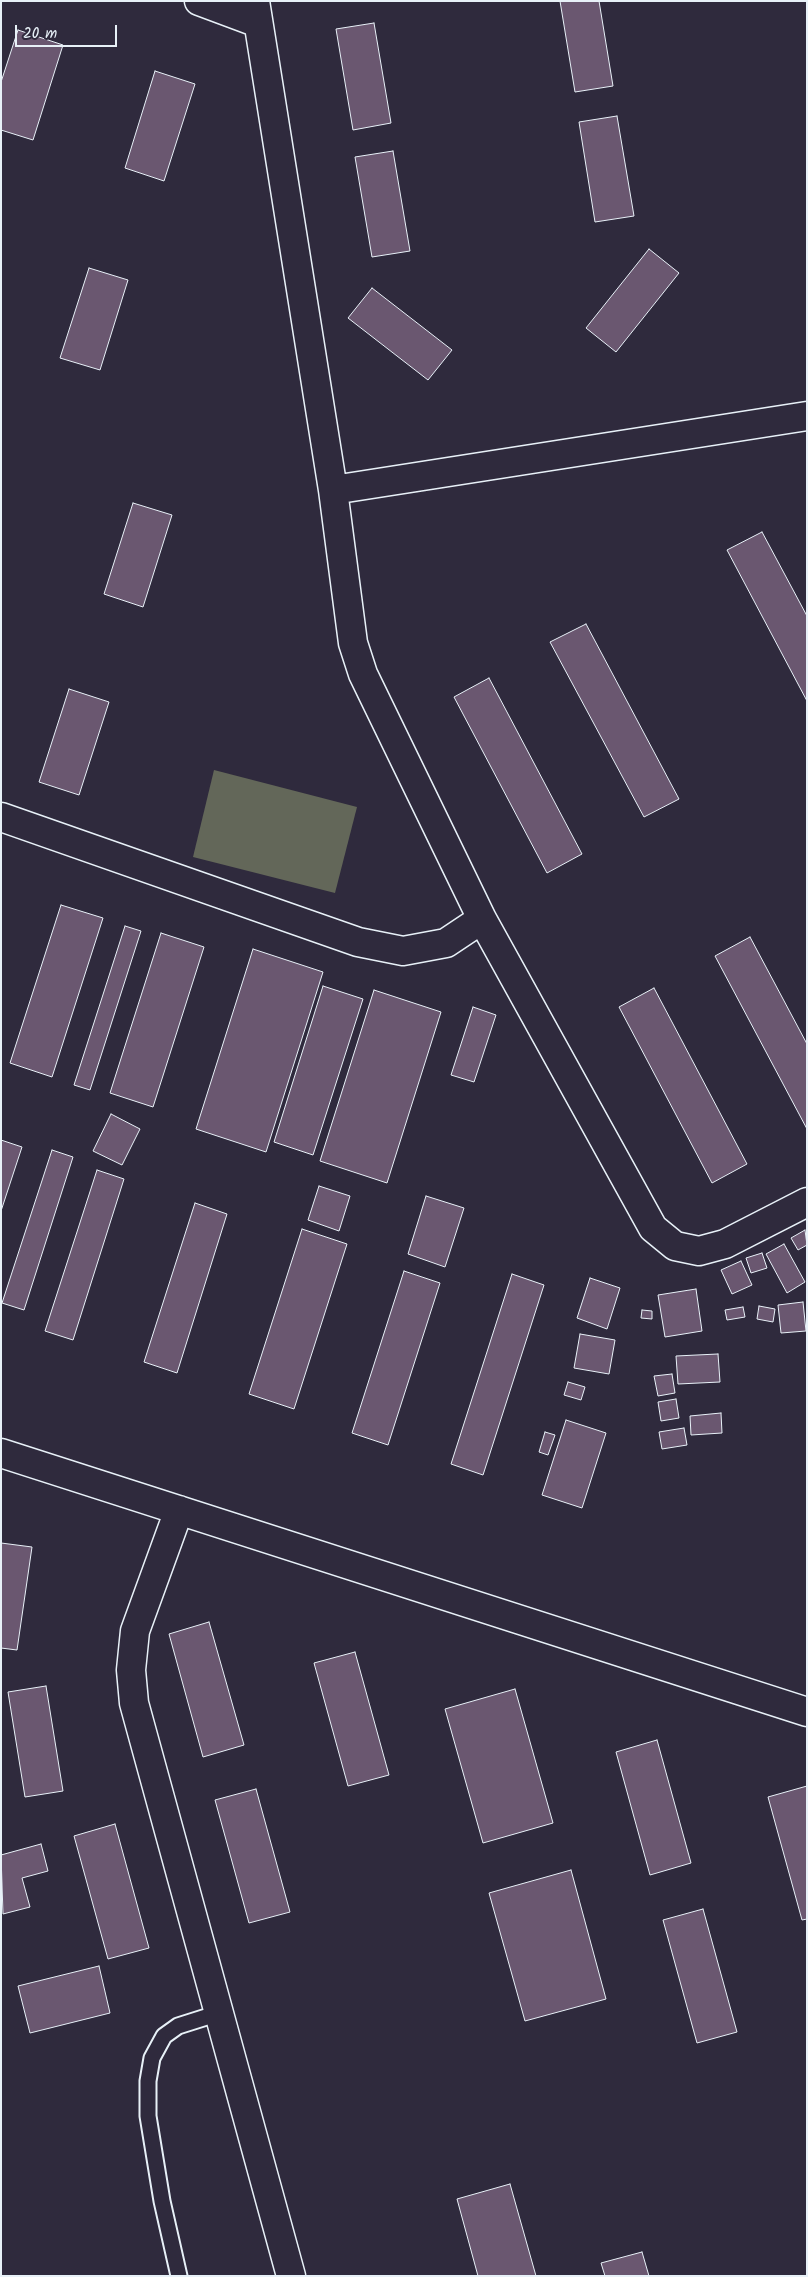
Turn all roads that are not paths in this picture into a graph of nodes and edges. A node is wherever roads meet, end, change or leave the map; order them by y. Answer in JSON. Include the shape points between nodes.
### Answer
{"nodes":[{"id":1,"x":199,"y":1,"type":"edge"},
{"id":2,"x":256,"y":12,"type":"edge"},
{"id":3,"x":807,"y":416,"type":"edge"},
{"id":4,"x":333,"y":490,"type":"junction"},
{"id":5,"x":1,"y":817,"type":"edge"},
{"id":6,"x":482,"y":919,"type":"junction"},
{"id":7,"x":807,"y":1202,"type":"edge"},
{"id":8,"x":1,"y":1453,"type":"edge"},
{"id":9,"x":179,"y":1510,"type":"junction"},
{"id":10,"x":807,"y":1712,"type":"edge"},
{"id":11,"x":219,"y":2013,"type":"junction"},
{"id":12,"x":179,"y":2276,"type":"edge"},
{"id":13,"x":291,"y":2276,"type":"edge"}],
"edges":[{"from":1,"to":2,"type":"street"},
{"from":2,"to":4,"type":"street"},
{"from":3,"to":4,"type":"street"},
{"from":4,"to":6,"type":"street","via":[[353,643],[363,674]]},
{"from":5,"to":6,"type":"street","via":[[358,942],[403,951],[446,943]]},
{"from":6,"to":7,"type":"street","via":[[653,1228],[675,1246],[699,1250],[725,1244]]},
{"from":8,"to":9,"type":"street"},
{"from":9,"to":10,"type":"street"},
{"from":9,"to":11,"type":"street","via":[[135,1631],[131,1670],[134,1703]]},
{"from":11,"to":12,"type":"lane","via":[[178,2026],[164,2036],[152,2058],[148,2081],[148,2116]]},
{"from":11,"to":13,"type":"street"}]}
